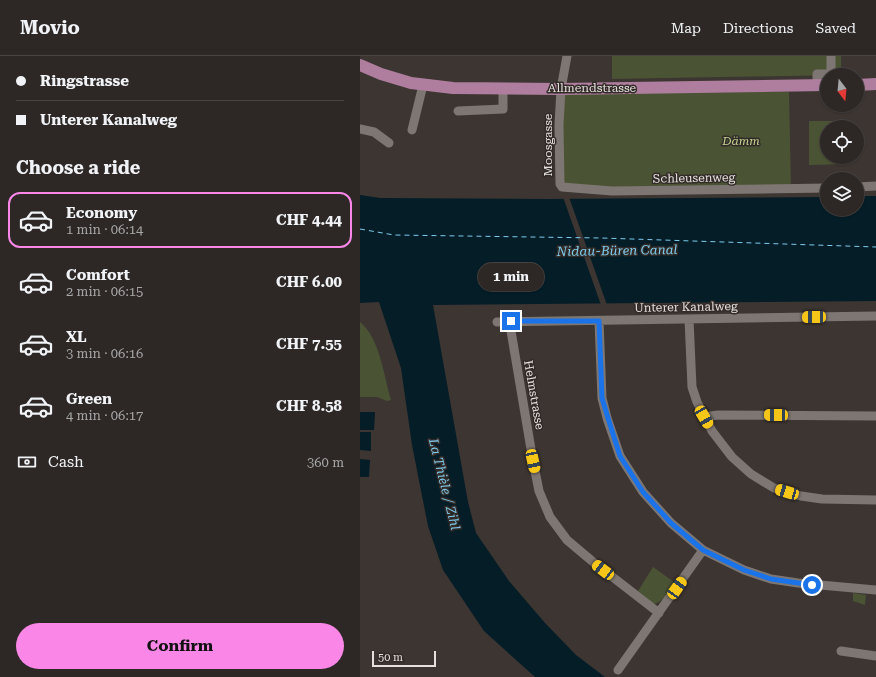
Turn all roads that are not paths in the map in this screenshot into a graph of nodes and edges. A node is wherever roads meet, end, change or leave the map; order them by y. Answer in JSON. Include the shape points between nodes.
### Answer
{"nodes":[{"id":1,"x":567,"y":56,"type":"edge"},
{"id":2,"x":831,"y":56,"type":"edge"},
{"id":3,"x":360,"y":65,"type":"edge"},
{"id":4,"x":831,"y":68,"type":"edge"},
{"id":5,"x":876,"y":84,"type":"edge"},
{"id":6,"x":423,"y":85,"type":"junction"},
{"id":7,"x":820,"y":85,"type":"edge"},
{"id":8,"x":864,"y":85,"type":"edge"},
{"id":9,"x":502,"y":88,"type":"junction"},
{"id":10,"x":561,"y":89,"type":"junction"},
{"id":11,"x":458,"y":111,"type":"dead end"},
{"id":12,"x":360,"y":130,"type":"edge"},
{"id":13,"x":412,"y":130,"type":"dead end"},
{"id":14,"x":389,"y":143,"type":"dead end"},
{"id":15,"x":876,"y":186,"type":"edge"},
{"id":16,"x":562,"y":187,"type":"joint"},
{"id":17,"x":864,"y":187,"type":"edge"},
{"id":18,"x":820,"y":188,"type":"edge"},
{"id":19,"x":876,"y":316,"type":"edge"},
{"id":20,"x":689,"y":319,"type":"junction"},
{"id":21,"x":511,"y":321,"type":"junction"},
{"id":22,"x":599,"y":321,"type":"junction"},
{"id":23,"x":497,"y":322,"type":"dead end"},
{"id":24,"x":876,"y":416,"type":"edge"},
{"id":25,"x":704,"y":417,"type":"junction"},
{"id":26,"x":876,"y":500,"type":"edge"},
{"id":27,"x":703,"y":550,"type":"junction"},
{"id":28,"x":876,"y":590,"type":"edge"},
{"id":29,"x":659,"y":612,"type":"junction"},
{"id":30,"x":841,"y":651,"type":"dead end"},
{"id":31,"x":876,"y":656,"type":"edge"},
{"id":32,"x":618,"y":670,"type":"dead end"}],
"edges":[{"from":1,"to":10,"type":"street","name":"Moosgasse"},
{"from":2,"to":4,"type":"street"},
{"from":3,"to":6,"type":"main road","name":"Allmendstrasse","via":[[390,77]]},
{"from":5,"to":8,"type":"main road"},
{"from":6,"to":9,"type":"main road","name":"Allmendstrasse"},
{"from":6,"to":13,"type":"street"},
{"from":7,"to":10,"type":"main road","name":"Allmendstrasse"},
{"from":9,"to":10,"type":"main road","name":"Allmendstrasse"},
{"from":9,"to":11,"type":"street","via":[[502,109]]},
{"from":10,"to":16,"type":"street","name":"Moosgasse","via":[[559,125]]},
{"from":12,"to":14,"type":"street","via":[[374,132]]},
{"from":15,"to":17,"type":"street"},
{"from":16,"to":18,"type":"street","name":"Schleusenweg","via":[[612,190]]},
{"from":19,"to":20,"type":"street","name":"Unterer Kanalweg"},
{"from":20,"to":22,"type":"street","name":"Unterer Kanalweg"},
{"from":20,"to":25,"type":"street","via":[[692,387]]},
{"from":21,"to":22,"type":"street","name":"Unterer Kanalweg"},
{"from":21,"to":23,"type":"street","name":"Unterer Kanalweg"},
{"from":21,"to":29,"type":"street","name":"Helmstrasse","via":[[533,461],[539,491],[550,517],[567,540]]},
{"from":22,"to":27,"type":"street","via":[[602,398],[620,456],[648,498],[671,523]]},
{"from":24,"to":25,"type":"street"},
{"from":25,"to":26,"type":"street","via":[[732,457],[751,474],[774,488],[822,499]]},
{"from":27,"to":28,"type":"street","via":[[744,570],[771,579]]},
{"from":27,"to":29,"type":"street"},
{"from":29,"to":32,"type":"street"},
{"from":30,"to":31,"type":"street"}]}
